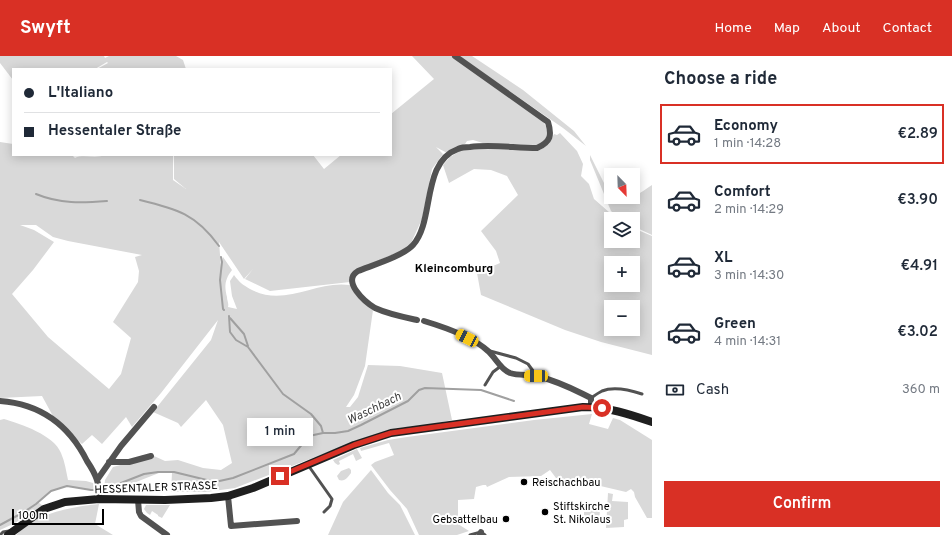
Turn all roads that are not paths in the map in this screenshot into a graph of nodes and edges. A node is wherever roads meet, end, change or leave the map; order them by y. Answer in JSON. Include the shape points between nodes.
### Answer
{"nodes":[{"id":1,"x":455,"y":56,"type":"edge"},
{"id":2,"x":417,"y":320,"type":"dead end"},
{"id":3,"x":424,"y":321,"type":"dead end"},
{"id":4,"x":488,"y":351,"type":"junction"},
{"id":5,"x":500,"y":366,"type":"junction"},
{"id":6,"x":536,"y":376,"type":"junction"},
{"id":7,"x":485,"y":385,"type":"dead end"},
{"id":8,"x":642,"y":394,"type":"dead end"},
{"id":9,"x":0,"y":401,"type":"edge"},
{"id":10,"x":591,"y":403,"type":"junction"},
{"id":11,"x":154,"y":407,"type":"dead end"},
{"id":12,"x":652,"y":422,"type":"edge"},
{"id":13,"x":151,"y":456,"type":"dead end"},
{"id":14,"x":109,"y":462,"type":"junction"},
{"id":15,"x":308,"y":465,"type":"junction"},
{"id":16,"x":97,"y":480,"type":"junction"},
{"id":17,"x":228,"y":496,"type":"junction"},
{"id":18,"x":99,"y":499,"type":"junction"},
{"id":19,"x":138,"y":500,"type":"junction"},
{"id":20,"x":324,"y":512,"type":"dead end"},
{"id":21,"x":297,"y":521,"type":"dead end"},
{"id":22,"x":11,"y":533,"type":"edge"},
{"id":23,"x":482,"y":534,"type":"edge"},
{"id":24,"x":0,"y":535,"type":"edge"},
{"id":25,"x":167,"y":535,"type":"edge"},
{"id":26,"x":470,"y":535,"type":"edge"}],
"edges":[{"from":1,"to":2,"type":"street","via":[[548,122],[550,135],[545,144],[537,148],[483,145],[458,149],[446,156],[435,170],[420,232],[413,245],[404,253],[353,274],[352,284],[374,307]]},
{"from":3,"to":4,"type":"street","via":[[456,332]]},
{"from":4,"to":5,"type":"street"},
{"from":4,"to":6,"type":"lane","via":[[528,364]]},
{"from":5,"to":6,"type":"street","via":[[510,373]]},
{"from":5,"to":7,"type":"lane"},
{"from":6,"to":10,"type":"street","via":[[563,385]]},
{"from":8,"to":10,"type":"lane","via":[[618,389],[602,391]]},
{"from":9,"to":16,"type":"street","via":[[17,402],[53,419],[77,443]]},
{"from":10,"to":12,"type":"main road","name":"HESSENTALER STRASSE"},
{"from":10,"to":15,"type":"main road","name":"HESSENTALER STRASSE","via":[[391,433],[354,445],[329,459]]},
{"from":11,"to":14,"type":"street"},
{"from":13,"to":14,"type":"street","via":[[129,462]]},
{"from":14,"to":16,"type":"street"},
{"from":15,"to":17,"type":"main road","name":"HESSENTALER STRASSE"},
{"from":15,"to":20,"type":"lane","via":[[332,499]]},
{"from":16,"to":18,"type":"street"},
{"from":17,"to":19,"type":"main road","name":"HESSENTALER STRASSE"},
{"from":17,"to":21,"type":"street","via":[[231,526]]},
{"from":18,"to":19,"type":"main road","name":"HESSENTALER STRASSE"},
{"from":18,"to":22,"type":"main road","name":"HESSENTALER STRASSE","via":[[65,502],[44,509]]},
{"from":19,"to":25,"type":"street","via":[[141,516]]},
{"from":22,"to":24,"type":"lane","via":[[3,532]]},
{"from":23,"to":26,"type":"lane"}]}
